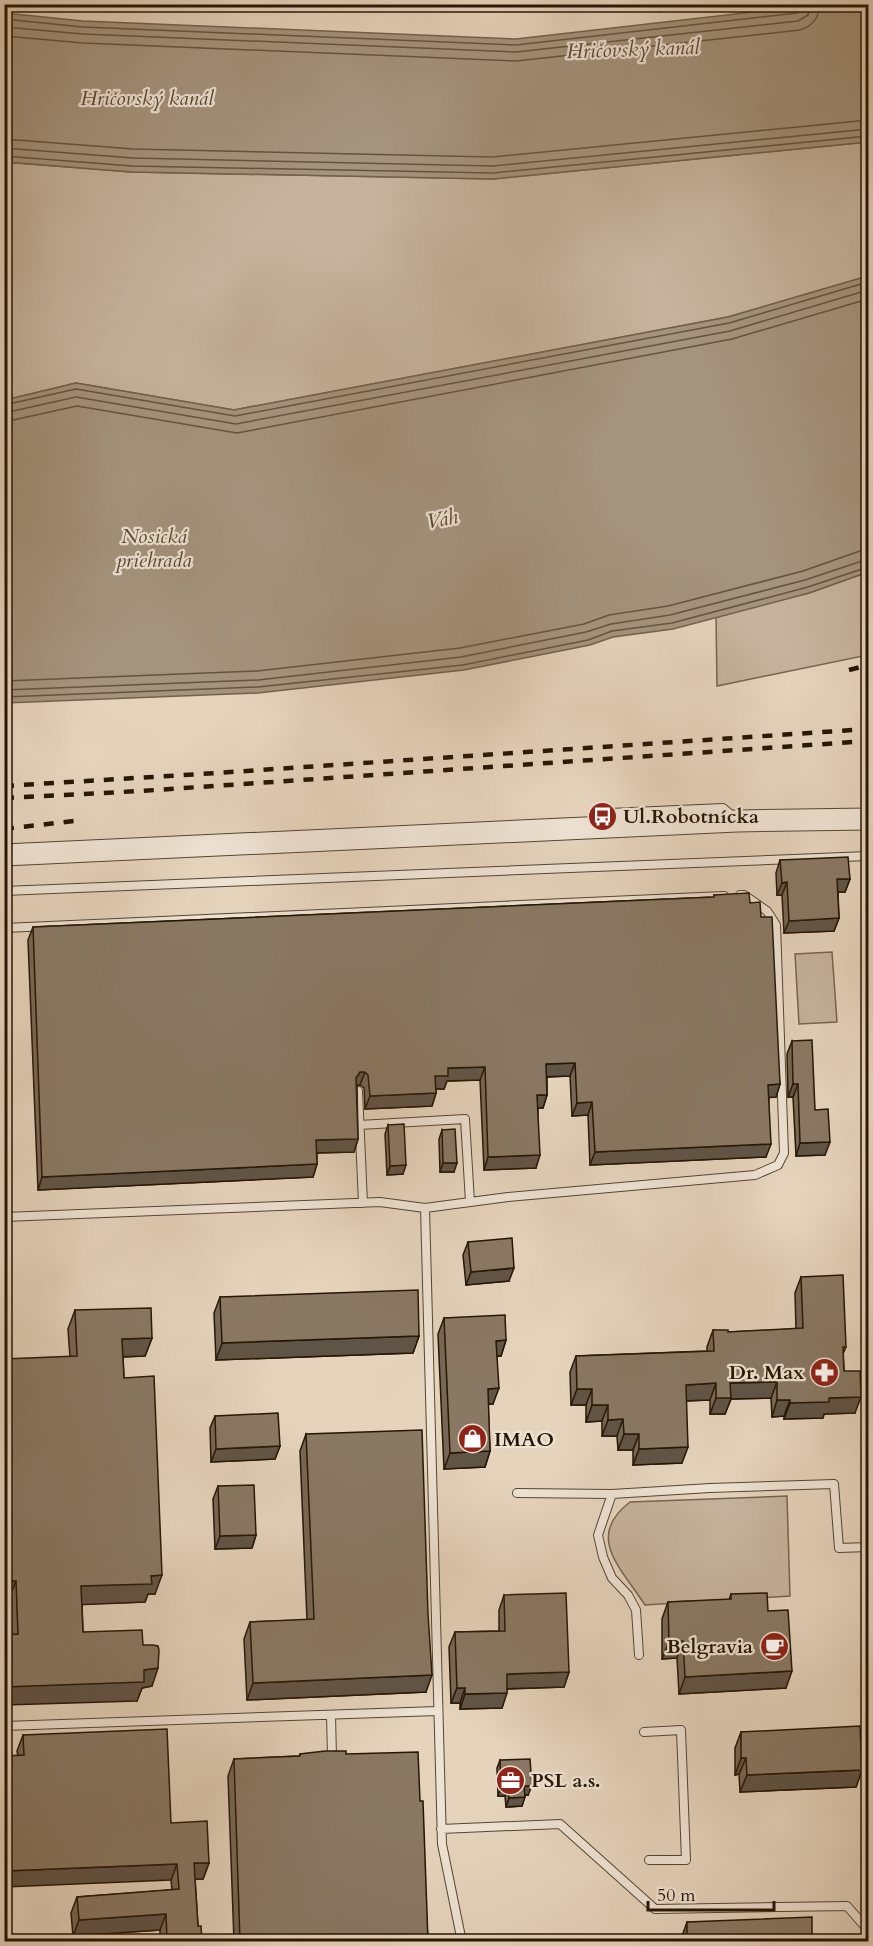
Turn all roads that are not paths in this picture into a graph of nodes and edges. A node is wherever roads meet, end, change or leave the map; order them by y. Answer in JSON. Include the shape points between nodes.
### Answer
{"nodes":[{"id":1,"x":868,"y":819,"type":"edge"},
{"id":2,"x":4,"y":855,"type":"edge"},
{"id":3,"x":868,"y":856,"type":"edge"},
{"id":4,"x":4,"y":891,"type":"edge"},
{"id":5,"x":4,"y":928,"type":"edge"},
{"id":6,"x":358,"y":1091,"type":"edge"},
{"id":7,"x":359,"y":1125,"type":"junction"},
{"id":8,"x":470,"y":1202,"type":"junction"},
{"id":9,"x":363,"y":1203,"type":"junction"},
{"id":10,"x":425,"y":1208,"type":"junction"},
{"id":11,"x":4,"y":1217,"type":"edge"},
{"id":12,"x":516,"y":1493,"type":"dead end"},
{"id":13,"x":612,"y":1494,"type":"junction"},
{"id":14,"x":868,"y":1547,"type":"edge"},
{"id":15,"x":639,"y":1654,"type":"dead end"},
{"id":16,"x":437,"y":1711,"type":"junction"},
{"id":17,"x":330,"y":1715,"type":"junction"},
{"id":18,"x":4,"y":1726,"type":"edge"},
{"id":19,"x":644,"y":1732,"type":"dead end"},
{"id":20,"x":332,"y":1757,"type":"edge"},
{"id":21,"x":441,"y":1829,"type":"junction"},
{"id":22,"x":649,"y":1860,"type":"dead end"},
{"id":23,"x":868,"y":1930,"type":"edge"},
{"id":24,"x":462,"y":1941,"type":"edge"}],
"edges":[{"from":1,"to":2,"type":"street","via":[[737,821]]},
{"from":3,"to":4,"type":"lane"},
{"from":5,"to":8,"type":"lane","via":[[744,895],[767,911],[776,925],[784,1153],[778,1165],[755,1175]]},
{"from":6,"to":7,"type":"lane"},
{"from":7,"to":8,"type":"lane","via":[[465,1119]]},
{"from":7,"to":9,"type":"lane"},
{"from":8,"to":10,"type":"lane"},
{"from":9,"to":10,"type":"lane"},
{"from":9,"to":11,"type":"lane"},
{"from":10,"to":16,"type":"lane"},
{"from":12,"to":13,"type":"lane"},
{"from":13,"to":14,"type":"lane","via":[[834,1484],[839,1548]]},
{"from":13,"to":15,"type":"lane","via":[[598,1535],[612,1578],[636,1610]]},
{"from":16,"to":17,"type":"lane"},
{"from":16,"to":21,"type":"lane"},
{"from":17,"to":18,"type":"lane"},
{"from":17,"to":20,"type":"lane"},
{"from":19,"to":22,"type":"lane","via":[[681,1730],[686,1860]]},
{"from":21,"to":23,"type":"lane","via":[[560,1824],[655,1908],[847,1905]]},
{"from":21,"to":24,"type":"lane"}]}
